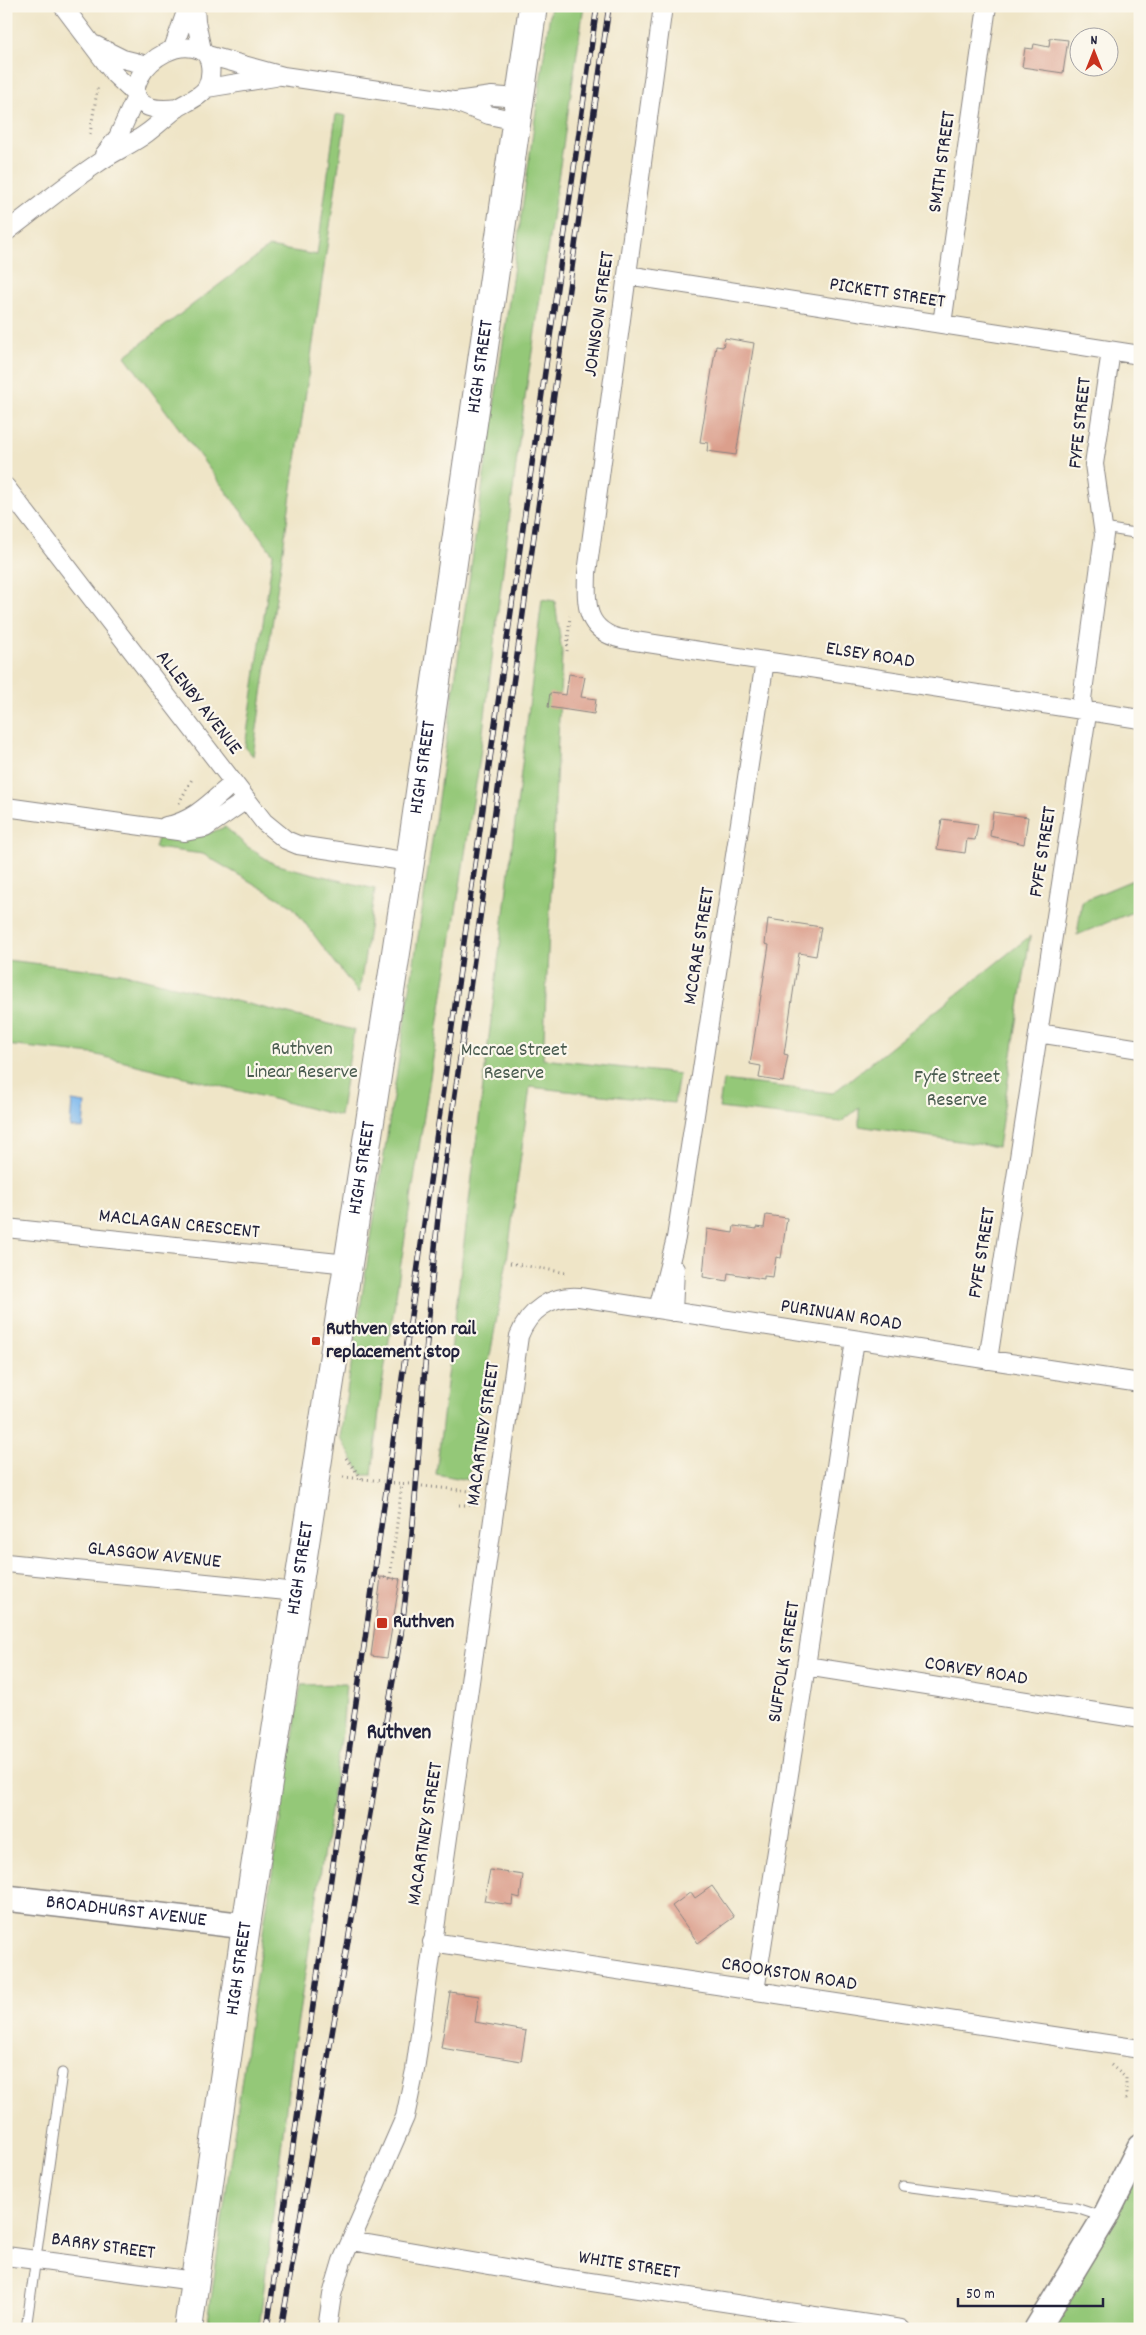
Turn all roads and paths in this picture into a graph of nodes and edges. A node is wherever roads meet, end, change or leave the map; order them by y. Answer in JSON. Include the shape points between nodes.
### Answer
{"nodes":[{"id":1,"x":64,"y":6,"type":"edge"},
{"id":2,"x":188,"y":6,"type":"edge"},
{"id":3,"x":195,"y":6,"type":"edge"},
{"id":4,"x":533,"y":6,"type":"edge"},
{"id":5,"x":663,"y":6,"type":"edge"},
{"id":6,"x":987,"y":6,"type":"edge"},
{"id":7,"x":92,"y":44,"type":"junction"},
{"id":8,"x":173,"y":50,"type":"junction"},
{"id":9,"x":204,"y":53,"type":"junction"},
{"id":10,"x":147,"y":65,"type":"junction"},
{"id":11,"x":283,"y":76,"type":"junction"},
{"id":12,"x":98,"y":85,"type":"dead end"},
{"id":13,"x":206,"y":88,"type":"junction"},
{"id":14,"x":135,"y":95,"type":"junction"},
{"id":15,"x":178,"y":108,"type":"junction"},
{"id":16,"x":518,"y":109,"type":"junction"},
{"id":17,"x":90,"y":134,"type":"dead end"},
{"id":18,"x":98,"y":163,"type":"junction"},
{"id":19,"x":6,"y":232,"type":"edge"},
{"id":20,"x":627,"y":275,"type":"junction"},
{"id":21,"x":942,"y":324,"type":"junction"},
{"id":22,"x":1111,"y":351,"type":"junction"},
{"id":23,"x":1140,"y":355,"type":"edge"},
{"id":24,"x":6,"y":486,"type":"edge"},
{"id":25,"x":1104,"y":528,"type":"junction"},
{"id":26,"x":1140,"y":534,"type":"edge"},
{"id":27,"x":596,"y":626,"type":"joint"},
{"id":28,"x":765,"y":661,"type":"junction"},
{"id":29,"x":1084,"y":710,"type":"junction"},
{"id":30,"x":1140,"y":718,"type":"edge"},
{"id":31,"x":192,"y":779,"type":"dead end"},
{"id":32,"x":233,"y":783,"type":"junction"},
{"id":33,"x":246,"y":800,"type":"junction"},
{"id":34,"x":177,"y":806,"type":"dead end"},
{"id":35,"x":6,"y":807,"type":"edge"},
{"id":36,"x":158,"y":827,"type":"junction"},
{"id":37,"x":410,"y":862,"type":"junction"},
{"id":38,"x":1038,"y":1034,"type":"junction"},
{"id":39,"x":1140,"y":1049,"type":"edge"},
{"id":40,"x":6,"y":1228,"type":"edge"},
{"id":41,"x":510,"y":1263,"type":"dead end"},
{"id":42,"x":348,"y":1264,"type":"junction"},
{"id":43,"x":567,"y":1273,"type":"dead end"},
{"id":44,"x":537,"y":1309,"type":"joint"},
{"id":45,"x":665,"y":1310,"type":"junction"},
{"id":46,"x":855,"y":1340,"type":"junction"},
{"id":47,"x":988,"y":1360,"type":"junction"},
{"id":48,"x":1140,"y":1383,"type":"edge"},
{"id":49,"x":346,"y":1458,"type":"dead end"},
{"id":50,"x":343,"y":1477,"type":"dead end"},
{"id":51,"x":362,"y":1479,"type":"junction"},
{"id":52,"x":383,"y":1481,"type":"dead end"},
{"id":53,"x":393,"y":1483,"type":"dead end"},
{"id":54,"x":402,"y":1484,"type":"junction"},
{"id":55,"x":411,"y":1484,"type":"dead end"},
{"id":56,"x":422,"y":1486,"type":"dead end"},
{"id":57,"x":459,"y":1505,"type":"dead end"},
{"id":58,"x":6,"y":1563,"type":"edge"},
{"id":59,"x":379,"y":1577,"type":"dead end"},
{"id":60,"x":390,"y":1578,"type":"junction"},
{"id":61,"x":402,"y":1580,"type":"dead end"},
{"id":62,"x":298,"y":1592,"type":"junction"},
{"id":63,"x":806,"y":1666,"type":"junction"},
{"id":64,"x":1140,"y":1719,"type":"edge"},
{"id":65,"x":6,"y":1898,"type":"edge"},
{"id":66,"x":246,"y":1926,"type":"junction"},
{"id":67,"x":432,"y":1942,"type":"junction"},
{"id":68,"x":755,"y":1991,"type":"junction"},
{"id":69,"x":1140,"y":2049,"type":"edge"},
{"id":70,"x":1111,"y":2065,"type":"dead end"},
{"id":71,"x":62,"y":2073,"type":"dead end"},
{"id":72,"x":1126,"y":2101,"type":"dead end"},
{"id":73,"x":1140,"y":2147,"type":"edge"},
{"id":74,"x":903,"y":2186,"type":"dead end"},
{"id":75,"x":1104,"y":2217,"type":"junction"},
{"id":76,"x":351,"y":2241,"type":"junction"},
{"id":77,"x":6,"y":2256,"type":"edge"},
{"id":78,"x":34,"y":2260,"type":"junction"},
{"id":79,"x":194,"y":2281,"type":"junction"},
{"id":80,"x":1140,"y":2315,"type":"edge"},
{"id":81,"x":26,"y":2329,"type":"edge"},
{"id":82,"x":188,"y":2329,"type":"edge"},
{"id":83,"x":327,"y":2329,"type":"edge"},
{"id":84,"x":901,"y":2329,"type":"edge"},
{"id":85,"x":1037,"y":2329,"type":"edge"},
{"id":86,"x":1131,"y":2329,"type":"edge"}],
"edges":[{"from":1,"to":7,"type":"street"},
{"from":2,"to":8,"type":"street"},
{"from":3,"to":9,"type":"street"},
{"from":4,"to":16,"type":"main road","name":"HIGH STREET"},
{"from":5,"to":20,"type":"street","name":"JOHNSON STREET"},
{"from":6,"to":21,"type":"street","name":"SMITH STREET"},
{"from":7,"to":10,"type":"street","via":[[123,59]]},
{"from":7,"to":14,"type":"street"},
{"from":8,"to":9,"type":"street","via":[[187,47]]},
{"from":8,"to":10,"type":"street"},
{"from":9,"to":11,"type":"street"},
{"from":9,"to":13,"type":"street","via":[[211,69]]},
{"from":10,"to":14,"type":"street","via":[[136,83]]},
{"from":11,"to":13,"type":"street"},
{"from":11,"to":16,"type":"street","via":[[453,101],[489,115]]},
{"from":12,"to":17,"type":"path"},
{"from":13,"to":15,"type":"street"},
{"from":14,"to":15,"type":"street","via":[[145,107],[158,111]]},
{"from":14,"to":18,"type":"street","via":[[118,137]]},
{"from":15,"to":18,"type":"street","via":[[146,134]]},
{"from":16,"to":37,"type":"main road","name":"HIGH STREET"},
{"from":18,"to":19,"type":"street"},
{"from":20,"to":21,"type":"street","name":"PICKETT STREET"},
{"from":20,"to":27,"type":"street","name":"JOHNSON STREET","via":[[587,573],[588,608]]},
{"from":21,"to":22,"type":"street","name":"PICKETT STREET"},
{"from":22,"to":23,"type":"street","name":"PICKETT STREET"},
{"from":22,"to":25,"type":"street","name":"FYFE STREET","via":[[1094,464]]},
{"from":24,"to":32,"type":"street","name":"ALLENBY AVENUE"},
{"from":25,"to":26,"type":"lane"},
{"from":25,"to":29,"type":"street","name":"FYFE STREET","via":[[1082,699]]},
{"from":27,"to":28,"type":"street","name":"ELSEY ROAD","via":[[610,636],[622,639]]},
{"from":28,"to":29,"type":"street","name":"ELSEY ROAD"},
{"from":28,"to":45,"type":"street","name":"MCCRAE STREET"},
{"from":29,"to":30,"type":"street","name":"ELSEY ROAD"},
{"from":29,"to":38,"type":"street","name":"FYFE STREET","via":[[1086,721]]},
{"from":31,"to":34,"type":"path"},
{"from":32,"to":33,"type":"street","name":"ALLENBY AVENUE"},
{"from":32,"to":36,"type":"street","via":[[197,814],[177,824]]},
{"from":33,"to":36,"type":"street","via":[[205,828],[185,832]]},
{"from":33,"to":37,"type":"street","name":"ALLENBY AVENUE","via":[[269,827],[298,845]]},
{"from":35,"to":36,"type":"street"},
{"from":37,"to":42,"type":"main road","name":"HIGH STREET"},
{"from":38,"to":39,"type":"street"},
{"from":38,"to":47,"type":"street","name":"FYFE STREET"},
{"from":40,"to":42,"type":"street","name":"MACLAGAN CRESCENT"},
{"from":41,"to":43,"type":"path"},
{"from":42,"to":62,"type":"main road","name":"HIGH STREET"},
{"from":44,"to":45,"type":"street","name":"PURINUAN ROAD","via":[[553,1300],[571,1296]]},
{"from":44,"to":67,"type":"street","name":"MACARTNEY STREET","via":[[519,1336]]},
{"from":45,"to":46,"type":"street","name":"PURINUAN ROAD"},
{"from":46,"to":47,"type":"street","name":"PURINUAN ROAD"},
{"from":46,"to":63,"type":"street","name":"SUFFOLK STREET"},
{"from":47,"to":48,"type":"street","name":"PURINUAN ROAD"},
{"from":49,"to":51,"type":"path"},
{"from":50,"to":51,"type":"path"},
{"from":51,"to":52,"type":"path"},
{"from":53,"to":54,"type":"path"},
{"from":54,"to":55,"type":"path"},
{"from":54,"to":60,"type":"path"},
{"from":56,"to":57,"type":"path","via":[[478,1492],[476,1505]]},
{"from":58,"to":62,"type":"street","name":"GLASGOW AVENUE"},
{"from":59,"to":60,"type":"path"},
{"from":60,"to":61,"type":"path"},
{"from":62,"to":66,"type":"main road","name":"HIGH STREET"},
{"from":63,"to":64,"type":"street","name":"CORVEY ROAD"},
{"from":63,"to":68,"type":"street","name":"SUFFOLK STREET"},
{"from":65,"to":66,"type":"street","name":"BROADHURST AVENUE"},
{"from":66,"to":79,"type":"main road","name":"HIGH STREET"},
{"from":67,"to":68,"type":"street","name":"CROOKSTON ROAD"},
{"from":67,"to":76,"type":"street","name":"MACARTNEY STREET","via":[[406,2117]]},
{"from":68,"to":69,"type":"street","name":"CROOKSTON ROAD"},
{"from":70,"to":72,"type":"path","via":[[1126,2078]]},
{"from":71,"to":78,"type":"lane"},
{"from":73,"to":75,"type":"street"},
{"from":74,"to":75,"type":"lane","via":[[1076,2208]]},
{"from":75,"to":85,"type":"street"},
{"from":76,"to":83,"type":"street","name":"MACARTNEY STREET","via":[[332,2295]]},
{"from":76,"to":84,"type":"street","name":"WHITE STREET","via":[[558,2277]]},
{"from":77,"to":78,"type":"street","name":"BARRY STREET"},
{"from":78,"to":79,"type":"street","name":"BARRY STREET"},
{"from":78,"to":81,"type":"lane"},
{"from":79,"to":82,"type":"main road","name":"HIGH STREET"},
{"from":80,"to":86,"type":"path"}]}
